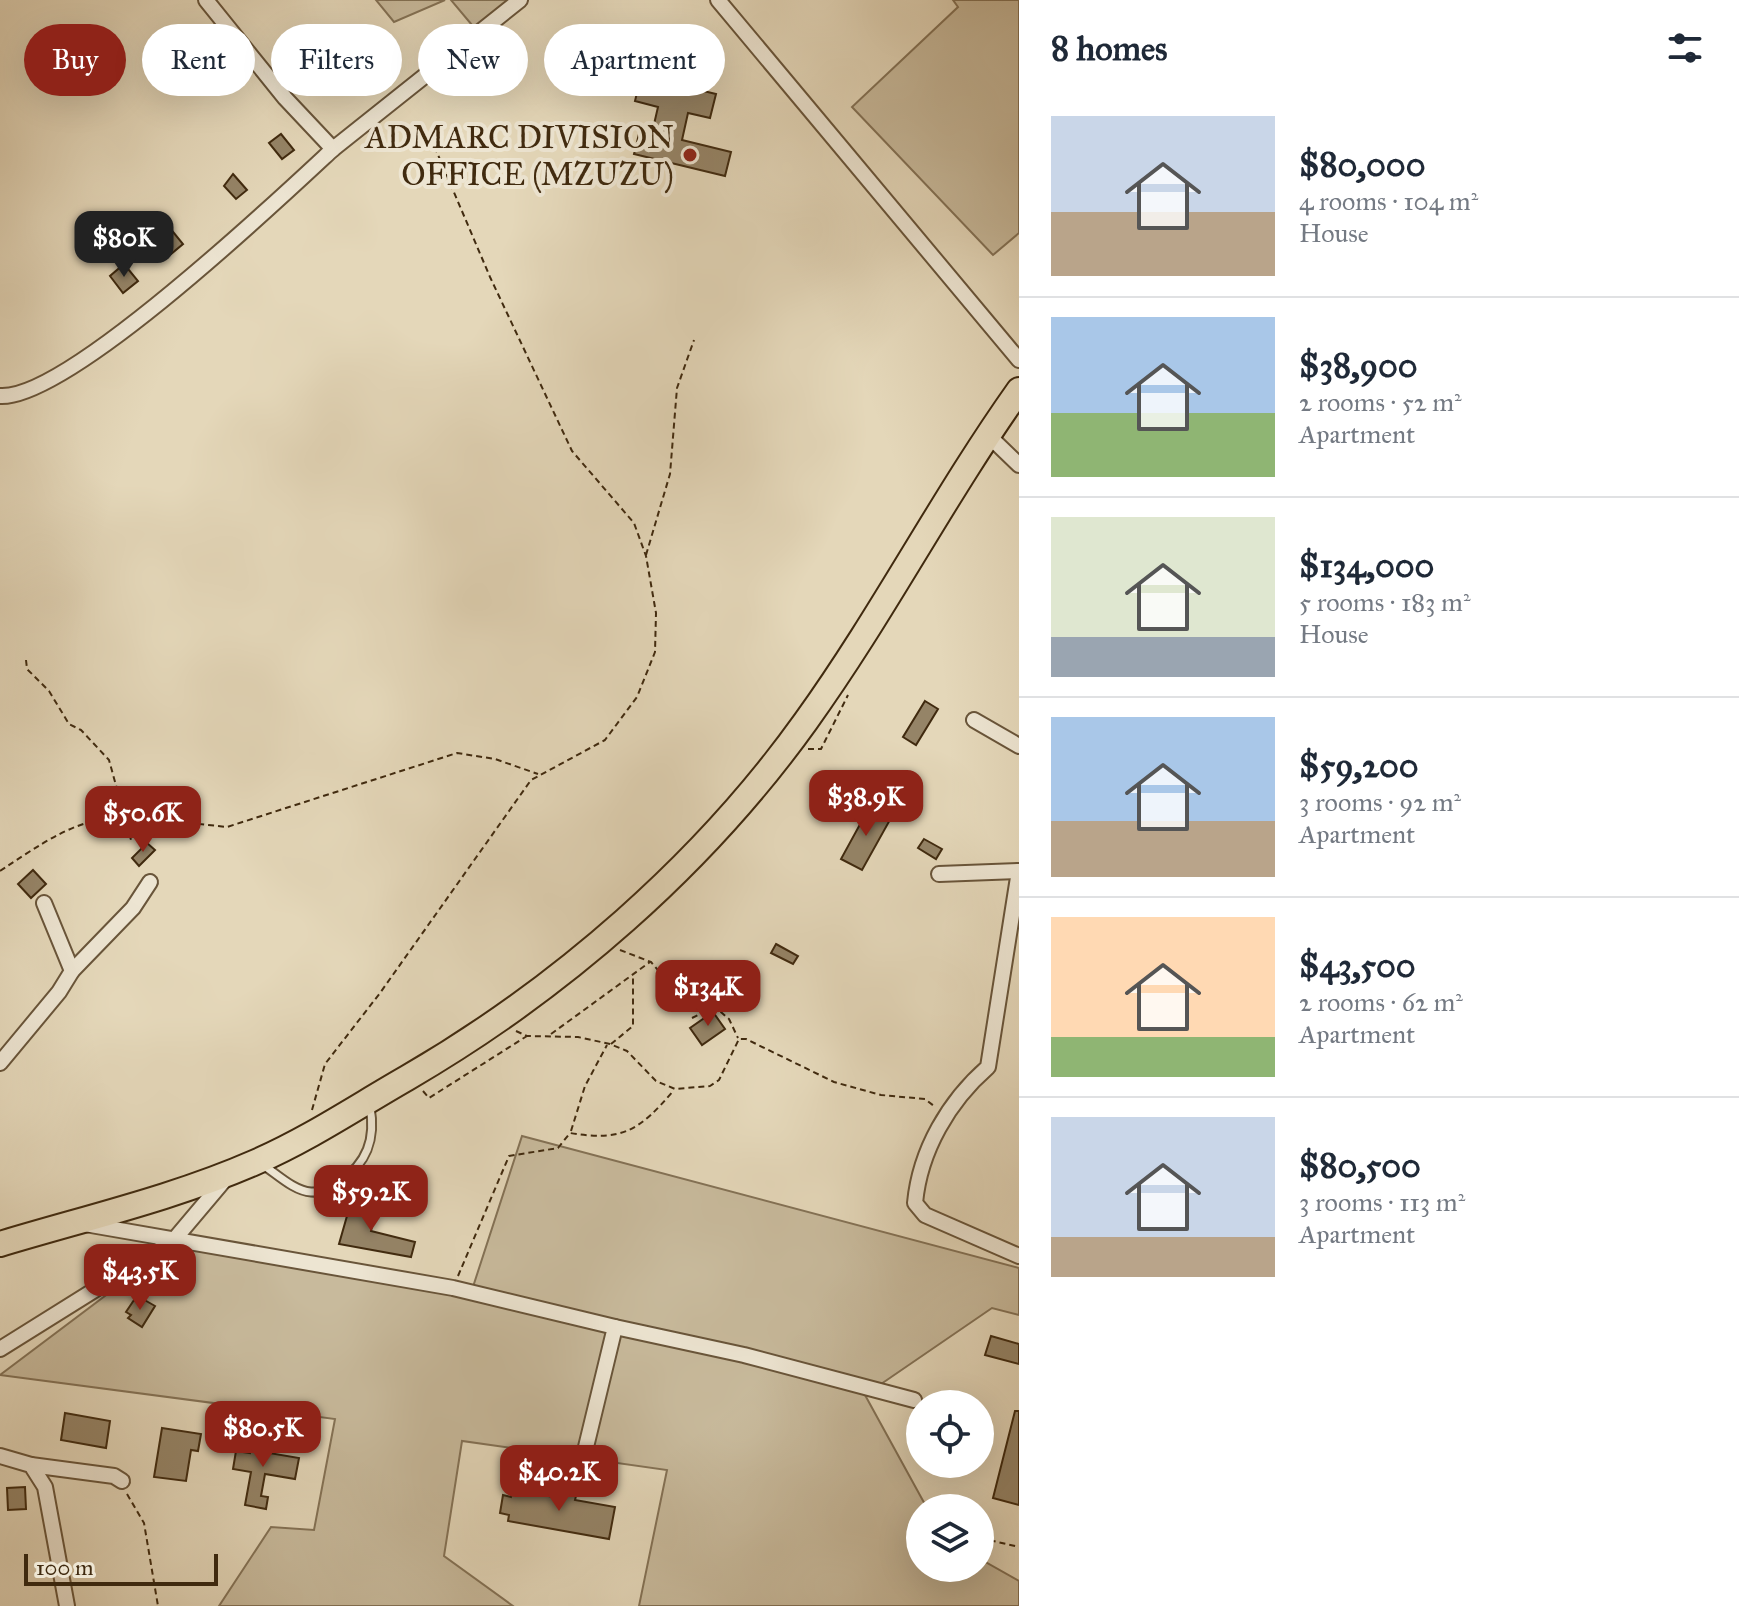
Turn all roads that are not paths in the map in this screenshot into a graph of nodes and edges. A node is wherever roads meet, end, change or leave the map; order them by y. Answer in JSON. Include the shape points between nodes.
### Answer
{"nodes":[{"id":1,"x":206,"y":0,"type":"edge"},
{"id":2,"x":520,"y":0,"type":"edge"},
{"id":3,"x":718,"y":0,"type":"edge"},
{"id":4,"x":333,"y":149,"type":"junction"},
{"id":5,"x":1019,"y":360,"type":"edge"},
{"id":6,"x":1019,"y":390,"type":"edge"},
{"id":7,"x":0,"y":396,"type":"edge"},
{"id":8,"x":989,"y":436,"type":"junction"},
{"id":9,"x":1019,"y":465,"type":"edge"},
{"id":10,"x":974,"y":720,"type":"dead end"},
{"id":11,"x":1019,"y":746,"type":"edge"},
{"id":12,"x":1019,"y":871,"type":"edge"},
{"id":13,"x":939,"y":874,"type":"dead end"},
{"id":14,"x":150,"y":882,"type":"dead end"},
{"id":15,"x":44,"y":903,"type":"dead end"},
{"id":16,"x":72,"y":971,"type":"junction"},
{"id":17,"x":0,"y":1063,"type":"edge"},
{"id":18,"x":370,"y":1101,"type":"junction"},
{"id":19,"x":258,"y":1161,"type":"junction"},
{"id":20,"x":233,"y":1170,"type":"junction"},
{"id":21,"x":74,"y":1222,"type":"junction"},
{"id":22,"x":175,"y":1239,"type":"junction"},
{"id":23,"x":0,"y":1244,"type":"edge"},
{"id":24,"x":1019,"y":1256,"type":"edge"},
{"id":25,"x":615,"y":1327,"type":"junction"},
{"id":26,"x":0,"y":1349,"type":"edge"},
{"id":27,"x":906,"y":1398,"type":"edge"},
{"id":28,"x":585,"y":1451,"type":"dead end"},
{"id":29,"x":0,"y":1456,"type":"edge"},
{"id":30,"x":31,"y":1465,"type":"junction"},
{"id":31,"x":122,"y":1481,"type":"road end"},
{"id":32,"x":67,"y":1606,"type":"edge"}],
"edges":[{"from":1,"to":4,"type":"street"},
{"from":2,"to":4,"type":"street"},
{"from":3,"to":5,"type":"street"},
{"from":4,"to":7,"type":"street","via":[[233,242],[132,323],[40,388]]},
{"from":6,"to":8,"type":"highway"},
{"from":8,"to":9,"type":"street"},
{"from":8,"to":18,"type":"highway","via":[[850,658],[725,821],[629,914],[544,986]]},
{"from":10,"to":11,"type":"street"},
{"from":12,"to":13,"type":"street"},
{"from":12,"to":24,"type":"street","via":[[988,1067],[968,1084],[925,1154],[915,1203],[925,1215]]},
{"from":14,"to":16,"type":"street","via":[[133,908]]},
{"from":15,"to":16,"type":"street"},
{"from":16,"to":17,"type":"street"},
{"from":18,"to":19,"type":"highway"},
{"from":18,"to":19,"type":"lane","via":[[372,1136],[365,1158],[328,1190],[299,1189]]},
{"from":19,"to":20,"type":"highway"},
{"from":20,"to":21,"type":"highway","via":[[162,1198]]},
{"from":20,"to":22,"type":"street"},
{"from":21,"to":22,"type":"street"},
{"from":21,"to":23,"type":"highway"},
{"from":22,"to":25,"type":"street","via":[[453,1288]]},
{"from":22,"to":26,"type":"street"},
{"from":25,"to":27,"type":"street"},
{"from":25,"to":28,"type":"street"},
{"from":29,"to":30,"type":"street"},
{"from":30,"to":31,"type":"street"},
{"from":30,"to":32,"type":"street","via":[[45,1487]]}]}
